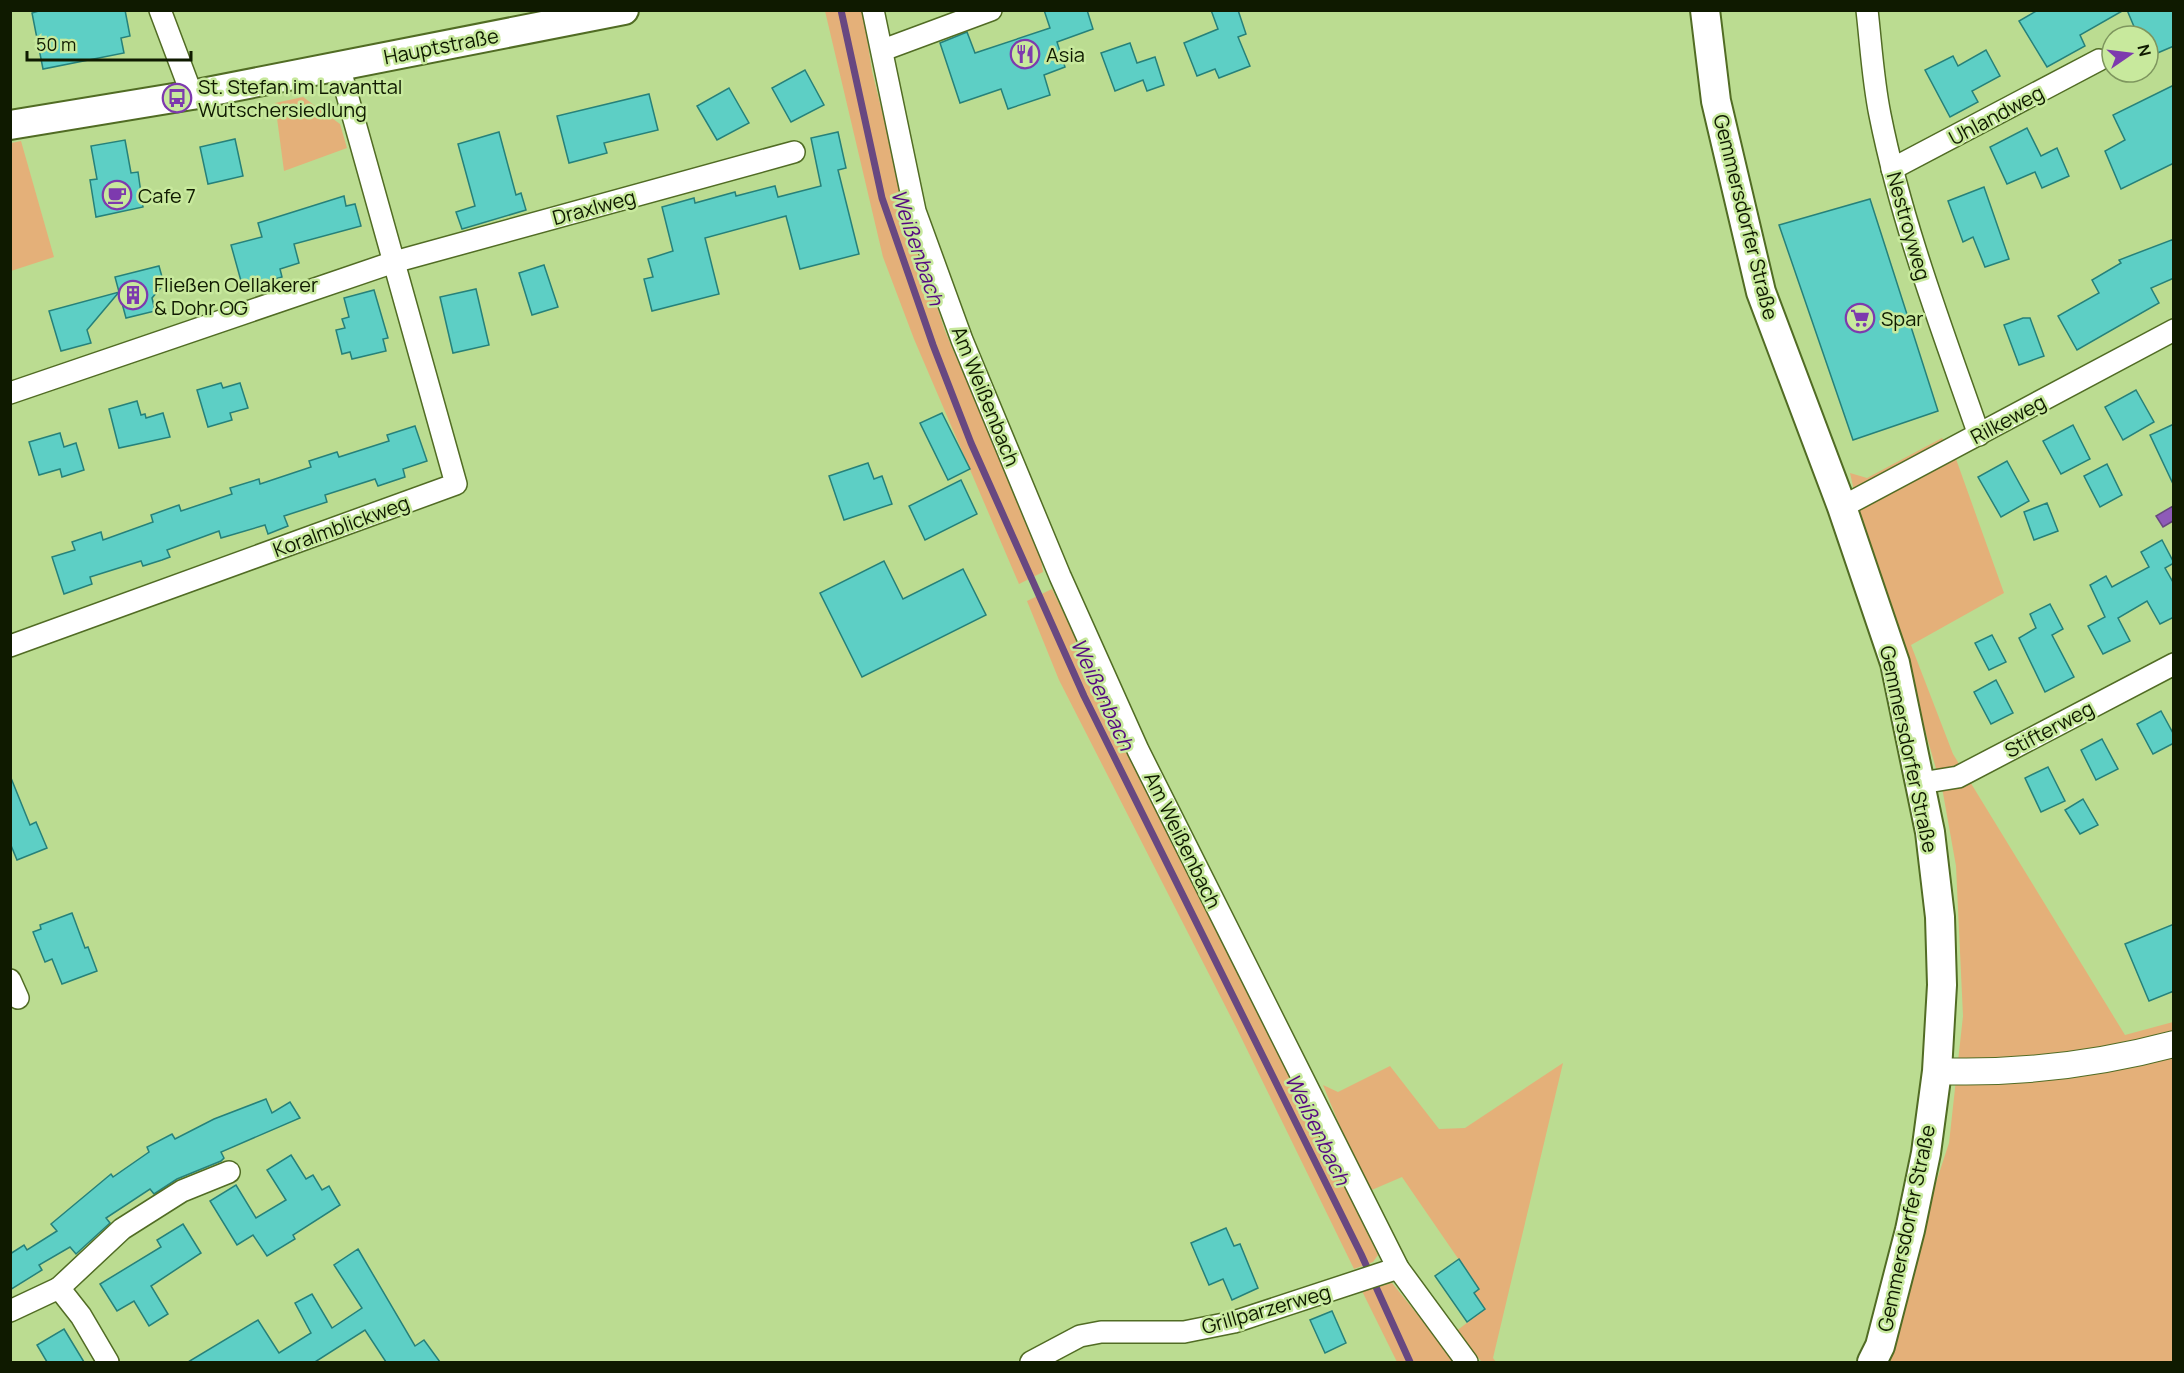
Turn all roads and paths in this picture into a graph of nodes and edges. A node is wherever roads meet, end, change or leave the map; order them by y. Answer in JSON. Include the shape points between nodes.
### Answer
{"nodes":[{"id":1,"x":160,"y":10,"type":"edge"},
{"id":2,"x":624,"y":10,"type":"edge"},
{"id":3,"x":873,"y":10,"type":"edge"},
{"id":4,"x":991,"y":10,"type":"edge"},
{"id":5,"x":1705,"y":10,"type":"edge"},
{"id":6,"x":1867,"y":10,"type":"edge"},
{"id":7,"x":883,"y":50,"type":"junction"},
{"id":8,"x":2099,"y":60,"type":"dead end"},
{"id":9,"x":339,"y":66,"type":"junction"},
{"id":10,"x":192,"y":95,"type":"junction"},
{"id":11,"x":10,"y":125,"type":"edge"},
{"id":12,"x":794,"y":152,"type":"dead end"},
{"id":13,"x":1892,"y":169,"type":"junction"},
{"id":14,"x":394,"y":262,"type":"junction"},
{"id":15,"x":2174,"y":330,"type":"edge"},
{"id":16,"x":10,"y":393,"type":"edge"},
{"id":17,"x":1979,"y":435,"type":"junction"},
{"id":18,"x":1842,"y":507,"type":"junction"},
{"id":19,"x":10,"y":646,"type":"edge"},
{"id":20,"x":2174,"y":664,"type":"edge"},
{"id":21,"x":1921,"y":783,"type":"junction"},
{"id":22,"x":2174,"y":1044,"type":"edge"},
{"id":23,"x":1937,"y":1071,"type":"junction"},
{"id":24,"x":229,"y":1172,"type":"dead end"},
{"id":25,"x":1394,"y":1269,"type":"junction"},
{"id":26,"x":59,"y":1288,"type":"junction"},
{"id":27,"x":10,"y":1311,"type":"edge"},
{"id":28,"x":108,"y":1362,"type":"edge"},
{"id":29,"x":1030,"y":1362,"type":"edge"},
{"id":30,"x":1467,"y":1362,"type":"edge"},
{"id":31,"x":1872,"y":1362,"type":"edge"}],
"edges":[{"from":1,"to":10,"type":"street"},
{"from":2,"to":9,"type":"main road","name":"Hauptstraße"},
{"from":3,"to":7,"type":"street","name":"Am Weißenbach"},
{"from":4,"to":7,"type":"street"},
{"from":5,"to":18,"type":"main road","name":"Gemmersdorfer Straße","via":[[1716,101],[1761,292]]},
{"from":6,"to":13,"type":"street","name":"Nestroyweg","via":[[1880,112]]},
{"from":7,"to":25,"type":"street","name":"Am Weißenbach","via":[[915,211],[962,340],[1055,565],[1138,750]]},
{"from":8,"to":13,"type":"street","name":"Uhlandweg"},
{"from":9,"to":10,"type":"main road","name":"Hauptstraße"},
{"from":9,"to":14,"type":"street","name":"Koralmblickweg"},
{"from":10,"to":11,"type":"main road","name":"Hauptstraße"},
{"from":12,"to":14,"type":"street","name":"Draxlweg"},
{"from":13,"to":17,"type":"street","name":"Nestroyweg","via":[[1916,254]]},
{"from":14,"to":16,"type":"street"},
{"from":14,"to":19,"type":"street","name":"Koralmblickweg","via":[[456,484]]},
{"from":15,"to":17,"type":"street","name":"Rilkeweg"},
{"from":17,"to":18,"type":"street","name":"Rilkeweg"},
{"from":18,"to":21,"type":"main road","name":"Gemmersdorfer Straße","via":[[1894,663]]},
{"from":20,"to":21,"type":"street","name":"Stifterweg","via":[[1958,777]]},
{"from":21,"to":23,"type":"main road","name":"Gemmersdorfer Straße","via":[[1940,916],[1942,986]]},
{"from":22,"to":23,"type":"street","via":[[2126,1057],[2036,1071]]},
{"from":23,"to":31,"type":"main road","name":"Gemmersdorfer Straße","via":[[1910,1230],[1880,1346]]},
{"from":24,"to":26,"type":"street","via":[[182,1191],[122,1229]]},
{"from":25,"to":29,"type":"street","name":"Grillparzerweg","via":[[1234,1322],[1194,1330],[1080,1336]]},
{"from":25,"to":30,"type":"street","name":"Am Weißenbach"},
{"from":26,"to":27,"type":"street"},
{"from":26,"to":28,"type":"street"}]}
